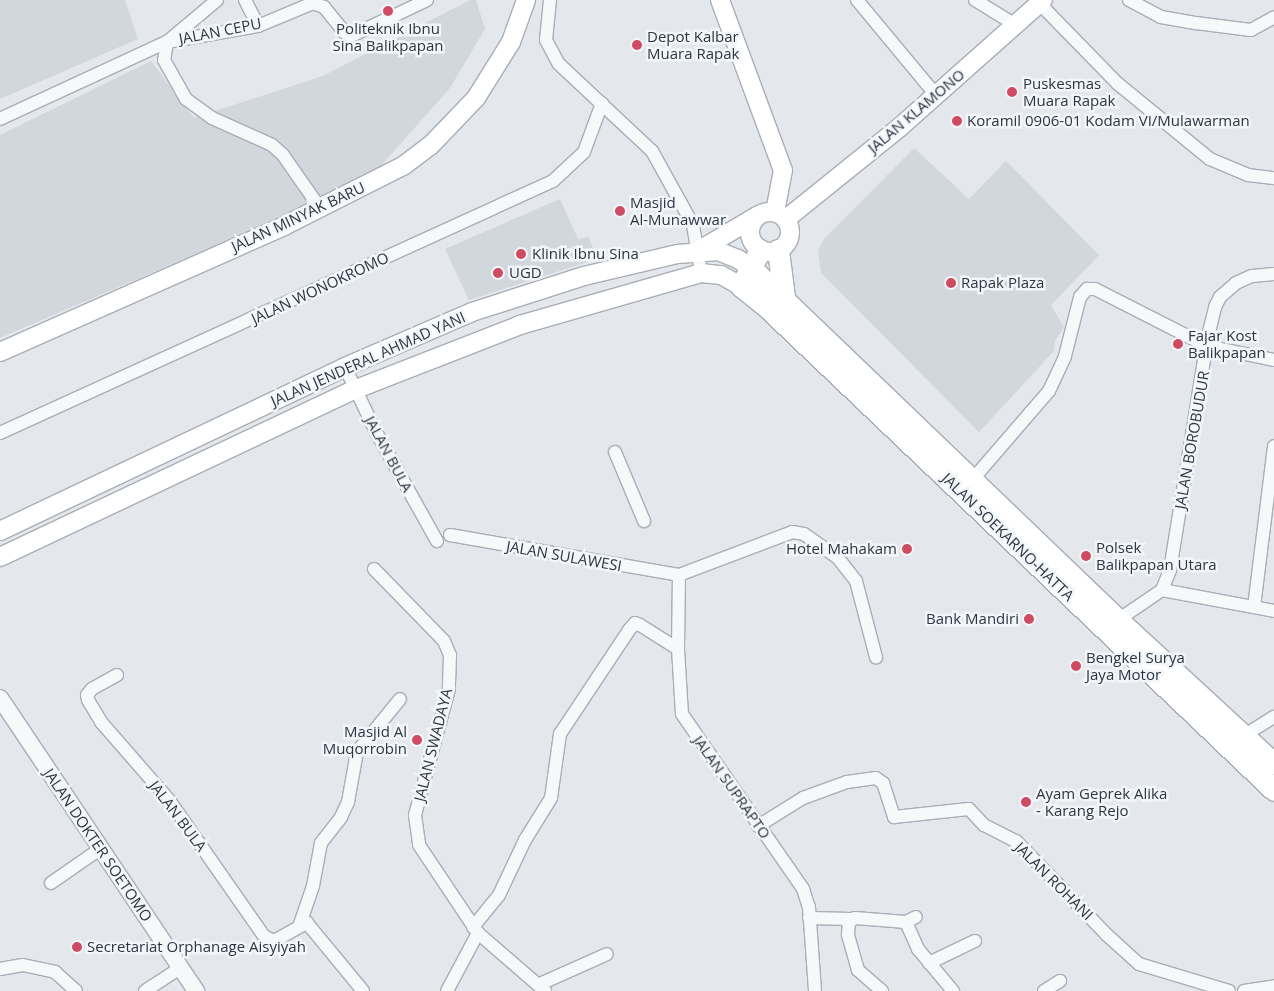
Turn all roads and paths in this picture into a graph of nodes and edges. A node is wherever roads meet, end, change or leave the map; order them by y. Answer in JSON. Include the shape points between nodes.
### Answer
{"nodes":[{"id":1,"x":217,"y":0,"type":"edge"},
{"id":2,"x":246,"y":0,"type":"edge"},
{"id":3,"x":427,"y":0,"type":"edge"},
{"id":4,"x":526,"y":0,"type":"edge"},
{"id":5,"x":550,"y":0,"type":"edge"},
{"id":6,"x":720,"y":0,"type":"edge"},
{"id":7,"x":857,"y":0,"type":"edge"},
{"id":8,"x":975,"y":0,"type":"edge"},
{"id":9,"x":1129,"y":0,"type":"edge"},
{"id":10,"x":313,"y":1,"type":"edge"},
{"id":11,"x":1041,"y":2,"type":"edge"},
{"id":12,"x":1274,"y":17,"type":"edge"},
{"id":13,"x":1014,"y":24,"type":"junction"},
{"id":14,"x":258,"y":26,"type":"junction"},
{"id":15,"x":167,"y":42,"type":"junction"},
{"id":16,"x":936,"y":96,"type":"junction"},
{"id":17,"x":602,"y":103,"type":"junction"},
{"id":18,"x":0,"y":119,"type":"edge"},
{"id":19,"x":1274,"y":178,"type":"edge"},
{"id":20,"x":320,"y":208,"type":"junction"},
{"id":21,"x":774,"y":215,"type":"junction"},
{"id":22,"x":698,"y":251,"type":"junction"},
{"id":23,"x":757,"y":263,"type":"junction"},
{"id":24,"x":701,"y":274,"type":"junction"},
{"id":25,"x":1274,"y":274,"type":"edge"},
{"id":26,"x":784,"y":297,"type":"junction"},
{"id":27,"x":1207,"y":346,"type":"junction"},
{"id":28,"x":0,"y":352,"type":"edge"},
{"id":29,"x":1274,"y":360,"type":"edge"},
{"id":30,"x":345,"y":367,"type":"junction"},
{"id":31,"x":356,"y":389,"type":"junction"},
{"id":32,"x":0,"y":433,"type":"edge"},
{"id":33,"x":1274,"y":446,"type":"edge"},
{"id":34,"x":615,"y":452,"type":"dead end"},
{"id":35,"x":973,"y":479,"type":"junction"},
{"id":36,"x":644,"y":521,"type":"dead end"},
{"id":37,"x":0,"y":531,"type":"edge"},
{"id":38,"x":450,"y":535,"type":"dead end"},
{"id":39,"x":437,"y":540,"type":"dead end"},
{"id":40,"x":0,"y":557,"type":"edge"},
{"id":41,"x":374,"y":568,"type":"dead end"},
{"id":42,"x":679,"y":575,"type":"junction"},
{"id":43,"x":1162,"y":590,"type":"junction"},
{"id":44,"x":1254,"y":607,"type":"junction"},
{"id":45,"x":1274,"y":611,"type":"edge"},
{"id":46,"x":1118,"y":620,"type":"junction"},
{"id":47,"x":678,"y":649,"type":"junction"},
{"id":48,"x":876,"y":657,"type":"dead end"},
{"id":49,"x":117,"y":675,"type":"dead end"},
{"id":50,"x":0,"y":698,"type":"edge"},
{"id":51,"x":400,"y":700,"type":"dead end"},
{"id":52,"x":5,"y":716,"type":"edge"},
{"id":53,"x":1274,"y":717,"type":"edge"},
{"id":54,"x":1236,"y":742,"type":"junction"},
{"id":55,"x":1274,"y":764,"type":"edge"},
{"id":56,"x":1274,"y":790,"type":"edge"},
{"id":57,"x":758,"y":826,"type":"junction"},
{"id":58,"x":100,"y":849,"type":"junction"},
{"id":59,"x":51,"y":883,"type":"dead end"},
{"id":60,"x":809,"y":918,"type":"junction"},
{"id":61,"x":851,"y":919,"type":"junction"},
{"id":62,"x":300,"y":924,"type":"junction"},
{"id":63,"x":476,"y":930,"type":"junction"},
{"id":64,"x":975,"y":941,"type":"dead end"},
{"id":65,"x":607,"y":954,"type":"dead end"},
{"id":66,"x":929,"y":963,"type":"junction"},
{"id":67,"x":180,"y":968,"type":"junction"},
{"id":68,"x":0,"y":969,"type":"edge"},
{"id":69,"x":1060,"y":981,"type":"dead end"},
{"id":70,"x":1274,"y":986,"type":"edge"},
{"id":71,"x":542,"y":987,"type":"edge"},
{"id":72,"x":76,"y":991,"type":"edge"},
{"id":73,"x":145,"y":991,"type":"edge"},
{"id":74,"x":196,"y":991,"type":"edge"},
{"id":75,"x":363,"y":991,"type":"edge"},
{"id":76,"x":447,"y":991,"type":"edge"},
{"id":77,"x":815,"y":991,"type":"edge"},
{"id":78,"x":882,"y":991,"type":"edge"},
{"id":79,"x":953,"y":991,"type":"edge"},
{"id":80,"x":1044,"y":991,"type":"edge"},
{"id":81,"x":1229,"y":991,"type":"edge"},
{"id":82,"x":1244,"y":991,"type":"edge"}],
"edges":[{"from":1,"to":15,"type":"street","name":"JALAN CEPU"},
{"from":2,"to":14,"type":"street"},
{"from":3,"to":10,"type":"street","name":"JALAN CEPU","via":[[351,36],[324,7]]},
{"from":4,"to":20,"type":"main road","name":"JALAN MINYAK BARU","via":[[495,72],[451,126],[403,166]]},
{"from":5,"to":17,"type":"street","via":[[546,40],[559,64]]},
{"from":6,"to":21,"type":"main road","via":[[783,170]]},
{"from":7,"to":16,"type":"street"},
{"from":8,"to":13,"type":"street"},
{"from":9,"to":12,"type":"street","via":[[1161,17],[1251,30]]},
{"from":10,"to":14,"type":"street","name":"JALAN CEPU"},
{"from":11,"to":13,"type":"main road","name":"JALAN KLAMONO"},
{"from":11,"to":19,"type":"street","via":[[1117,83],[1210,159],[1248,175]]},
{"from":13,"to":16,"type":"main road","name":"JALAN KLAMONO"},
{"from":14,"to":15,"type":"street","name":"JALAN CEPU"},
{"from":15,"to":18,"type":"street","name":"JALAN CEPU"},
{"from":15,"to":20,"type":"street","via":[[164,60],[186,99],[212,118],[272,145],[284,155]]},
{"from":16,"to":21,"type":"main road","name":"JALAN KLAMONO"},
{"from":17,"to":22,"type":"street","via":[[652,151],[693,225]]},
{"from":17,"to":32,"type":"street","name":"JALAN WONOKROMO","via":[[584,152],[553,180]]},
{"from":20,"to":28,"type":"main road","name":"JALAN MINYAK BARU"},
{"from":21,"to":22,"type":"main road"},
{"from":21,"to":23,"type":"main road","via":[[750,228]]},
{"from":21,"to":23,"type":"main road","via":[[790,237]]},
{"from":22,"to":23,"type":"main road","name":"JALAN JENDERAL AHMAD YANI"},
{"from":22,"to":24,"type":"street"},
{"from":22,"to":30,"type":"main road","name":"JALAN JENDERAL AHMAD YANI","via":[[547,287],[472,312]]},
{"from":23,"to":24,"type":"main road","name":"JALAN JENDERAL AHMAD YANI","via":[[721,275]]},
{"from":23,"to":26,"type":"highway","name":"JALAN SOEKARNO-HATTA"},
{"from":23,"to":26,"type":"highway"},
{"from":23,"to":54,"type":"highway","name":"JALAN SOEKARNO-HATTA","via":[[790,329]]},
{"from":24,"to":31,"type":"main road","name":"JALAN JENDERAL AHMAD YANI","via":[[520,325]]},
{"from":25,"to":27,"type":"street","name":"JALAN BOROBUDUR","via":[[1252,276],[1225,292],[1212,315]]},
{"from":26,"to":35,"type":"highway","name":"JALAN SOEKARNO-HATTA"},
{"from":27,"to":29,"type":"street"},
{"from":27,"to":35,"type":"street","via":[[1095,289],[1084,291],[1065,356],[1049,391]]},
{"from":27,"to":43,"type":"street","name":"JALAN BOROBUDUR","via":[[1173,559]]},
{"from":30,"to":31,"type":"street","name":"JALAN BULA"},
{"from":30,"to":37,"type":"main road","name":"JALAN JENDERAL AHMAD YANI"},
{"from":31,"to":39,"type":"street","name":"JALAN BULA","via":[[376,432]]},
{"from":31,"to":40,"type":"main road","name":"JALAN JENDERAL AHMAD YANI"},
{"from":33,"to":44,"type":"street"},
{"from":34,"to":36,"type":"street"},
{"from":35,"to":46,"type":"highway","name":"JALAN SOEKARNO-HATTA"},
{"from":38,"to":42,"type":"street","name":"JALAN SULAWESI"},
{"from":41,"to":63,"type":"street","name":"JALAN SWADAYA","via":[[448,648],[449,689],[415,825],[427,860]]},
{"from":42,"to":47,"type":"street","name":"JALAN SUPRAPTO"},
{"from":42,"to":48,"type":"street","via":[[792,532],[812,538],[838,558],[856,581]]},
{"from":43,"to":44,"type":"street"},
{"from":43,"to":46,"type":"street"},
{"from":44,"to":45,"type":"street"},
{"from":46,"to":54,"type":"highway","name":"JALAN SOEKARNO-HATTA"},
{"from":47,"to":57,"type":"street","name":"JALAN SUPRAPTO","via":[[680,705],[685,721]]},
{"from":47,"to":63,"type":"street","via":[[640,625],[635,624],[628,630],[560,734],[551,798],[525,840],[499,895]]},
{"from":49,"to":62,"type":"street","name":"JALAN BULA","via":[[87,695],[101,722],[169,800],[264,936],[274,941]]},
{"from":50,"to":52,"type":"street","name":"JALAN DOKTER SOETOMO"},
{"from":51,"to":62,"type":"street","via":[[357,752],[348,802],[321,843],[313,886]]},
{"from":52,"to":58,"type":"street","name":"JALAN DOKTER SOETOMO"},
{"from":53,"to":54,"type":"street"},
{"from":54,"to":55,"type":"highway","name":"JALAN SOEKARNO-HATTA"},
{"from":54,"to":56,"type":"highway","name":"JALAN SOEKARNO-HATTA"},
{"from":57,"to":60,"type":"street","name":"JALAN SUPRAPTO","via":[[803,889]]},
{"from":57,"to":81,"type":"street","name":"JALAN ROHANI","via":[[803,798],[847,782],[876,778],[883,783],[894,817],[969,809],[984,824],[1016,840],[1139,964]]},
{"from":58,"to":59,"type":"street"},
{"from":58,"to":67,"type":"street","name":"JALAN DOKTER SOETOMO"},
{"from":60,"to":61,"type":"street"},
{"from":60,"to":77,"type":"street","name":"JALAN SUPRAPTO"},
{"from":61,"to":66,"type":"street","via":[[911,919],[918,949]]},
{"from":61,"to":78,"type":"street","via":[[847,927],[858,970]]},
{"from":62,"to":75,"type":"street","via":[[307,923],[314,930]]},
{"from":63,"to":71,"type":"street"},
{"from":63,"to":76,"type":"street"},
{"from":64,"to":66,"type":"street"},
{"from":65,"to":71,"type":"street"},
{"from":66,"to":79,"type":"street"},
{"from":67,"to":73,"type":"street"},
{"from":67,"to":74,"type":"street","name":"JALAN DOKTER SOETOMO"},
{"from":68,"to":72,"type":"street","via":[[23,965],[55,972]]},
{"from":69,"to":80,"type":"street"},
{"from":70,"to":82,"type":"street"}]}
